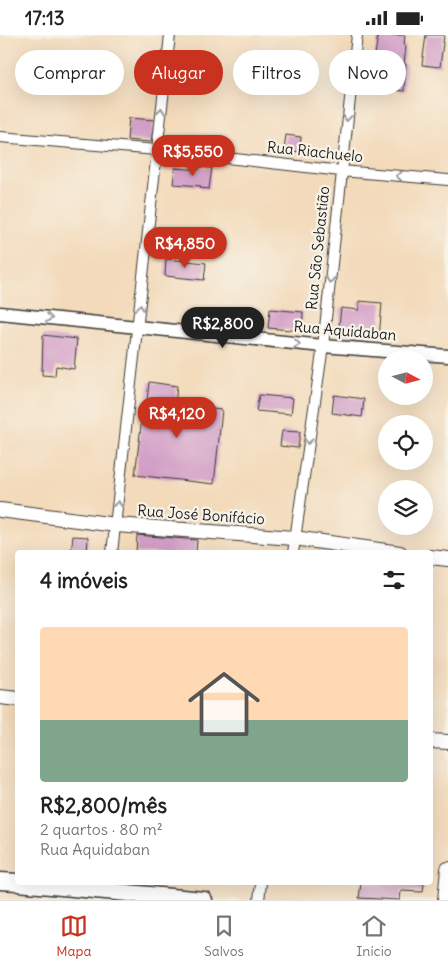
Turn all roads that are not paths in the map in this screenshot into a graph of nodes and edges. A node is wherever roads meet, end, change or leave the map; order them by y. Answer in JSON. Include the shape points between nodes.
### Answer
{"nodes":[{"id":1,"x":170,"y":35,"type":"edge"},
{"id":2,"x":357,"y":35,"type":"edge"},
{"id":3,"x":0,"y":137,"type":"edge"},
{"id":4,"x":156,"y":150,"type":"junction"},
{"id":5,"x":341,"y":171,"type":"junction"},
{"id":6,"x":448,"y":180,"type":"edge"},
{"id":7,"x":0,"y":313,"type":"edge"},
{"id":8,"x":138,"y":326,"type":"junction"},
{"id":9,"x":323,"y":346,"type":"junction"},
{"id":10,"x":448,"y":356,"type":"edge"},
{"id":11,"x":0,"y":510,"type":"edge"},
{"id":12,"x":116,"y":525,"type":"junction"},
{"id":13,"x":294,"y":538,"type":"junction"},
{"id":14,"x":112,"y":550,"type":"edge"},
{"id":15,"x":293,"y":550,"type":"edge"},
{"id":16,"x":379,"y":550,"type":"edge"},
{"id":17,"x":433,"y":557,"type":"edge"},
{"id":18,"x":448,"y":559,"type":"edge"},
{"id":19,"x":0,"y":697,"type":"edge"},
{"id":20,"x":15,"y":699,"type":"edge"},
{"id":21,"x":433,"y":741,"type":"edge"},
{"id":22,"x":448,"y":743,"type":"edge"},
{"id":23,"x":448,"y":869,"type":"edge"},
{"id":24,"x":0,"y":881,"type":"edge"},
{"id":25,"x":15,"y":883,"type":"edge"},
{"id":26,"x":34,"y":885,"type":"edge"},
{"id":27,"x":261,"y":885,"type":"edge"},
{"id":28,"x":75,"y":890,"type":"edge"},
{"id":29,"x":204,"y":900,"type":"edge"},
{"id":30,"x":259,"y":900,"type":"edge"},
{"id":31,"x":445,"y":900,"type":"edge"}],
"edges":[{"from":4,"to":1,"type":"street","one_way":true},
{"from":2,"to":5,"type":"street","name":"Rua São Sebastião","one_way":true},
{"from":3,"to":4,"type":"street","name":"Rua Riachuelo"},
{"from":4,"to":5,"type":"street","name":"Rua Riachuelo"},
{"from":8,"to":4,"type":"street","one_way":true},
{"from":6,"to":5,"type":"street","name":"Rua Riachuelo","one_way":true},
{"from":5,"to":9,"type":"street","name":"Rua São Sebastião","one_way":true},
{"from":7,"to":8,"type":"street","name":"Rua Aquidaban","one_way":true},
{"from":8,"to":9,"type":"street","name":"Rua Aquidaban","one_way":true},
{"from":12,"to":8,"type":"street","one_way":true},
{"from":9,"to":10,"type":"street","name":"Rua Aquidaban"},
{"from":9,"to":13,"type":"street","name":"Rua São Sebastião","one_way":true},
{"from":11,"to":12,"type":"main road","name":"Rua José Bonifácio"},
{"from":12,"to":13,"type":"main road","name":"Rua José Bonifácio"},
{"from":12,"to":14,"type":"street"},
{"from":13,"to":15,"type":"street","name":"Rua São Sebastião"},
{"from":13,"to":16,"type":"main road","name":"Rua José Bonifácio"},
{"from":17,"to":18,"type":"main road"},
{"from":19,"to":20,"type":"main road"},
{"from":21,"to":22,"type":"main road"},
{"from":23,"to":31,"type":"main road"},
{"from":24,"to":25,"type":"main road"},
{"from":26,"to":28,"type":"main road"},
{"from":27,"to":30,"type":"street"},
{"from":28,"to":29,"type":"main road"}]}
